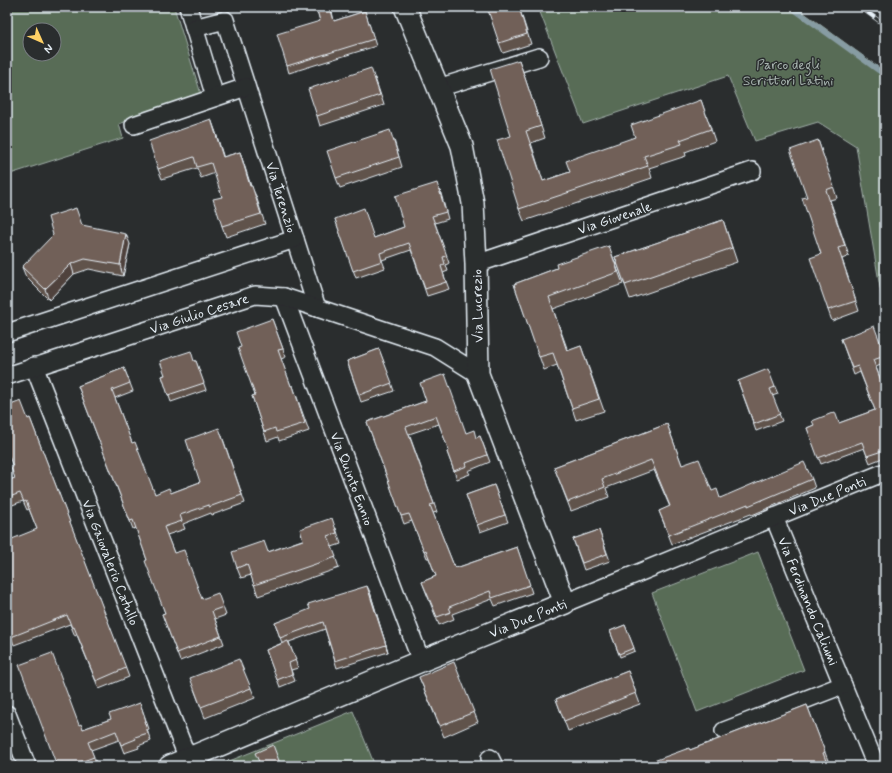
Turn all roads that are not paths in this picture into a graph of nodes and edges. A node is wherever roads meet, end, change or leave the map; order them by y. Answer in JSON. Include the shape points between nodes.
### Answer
{"nodes":[{"id":1,"x":188,"y":7,"type":"edge"},
{"id":2,"x":405,"y":7,"type":"edge"},
{"id":3,"x":194,"y":28,"type":"junction"},
{"id":4,"x":539,"y":57,"type":"dead end"},
{"id":5,"x":246,"y":87,"type":"junction"},
{"id":6,"x":438,"y":88,"type":"junction"},
{"id":7,"x":215,"y":96,"type":"junction"},
{"id":8,"x":134,"y":125,"type":"dead end"},
{"id":9,"x":752,"y":171,"type":"dead end"},
{"id":10,"x":295,"y":239,"type":"junction"},
{"id":11,"x":476,"y":264,"type":"junction"},
{"id":12,"x":284,"y":297,"type":"junction"},
{"id":13,"x":317,"y":308,"type":"junction"},
{"id":14,"x":7,"y":333,"type":"edge"},
{"id":15,"x":34,"y":366,"type":"junction"},
{"id":16,"x":478,"y":374,"type":"junction"},
{"id":17,"x":7,"y":376,"type":"edge"},
{"id":18,"x":885,"y":472,"type":"edge"},
{"id":19,"x":774,"y":517,"type":"junction"},
{"id":20,"x":565,"y":602,"type":"junction"},
{"id":21,"x":421,"y":661,"type":"junction"},
{"id":22,"x":843,"y":685,"type":"junction"},
{"id":23,"x":7,"y":714,"type":"edge"},
{"id":24,"x":724,"y":731,"type":"dead end"},
{"id":25,"x":179,"y":762,"type":"edge"},
{"id":26,"x":27,"y":766,"type":"edge"},
{"id":27,"x":876,"y":766,"type":"edge"}],
"edges":[{"from":1,"to":3,"type":"street"},
{"from":2,"to":6,"type":"street","name":"Via Lucrezio"},
{"from":3,"to":5,"type":"street","name":"Via Terenzio","via":[[225,20]]},
{"from":3,"to":7,"type":"street"},
{"from":4,"to":6,"type":"street"},
{"from":5,"to":7,"type":"street"},
{"from":5,"to":10,"type":"street","name":"Via Terenzio"},
{"from":6,"to":11,"type":"street","name":"Via Lucrezio","via":[[462,146],[473,203]]},
{"from":7,"to":8,"type":"street"},
{"from":9,"to":11,"type":"street","name":"Via Giovenale"},
{"from":10,"to":13,"type":"street","name":"Via Terenzio"},
{"from":10,"to":14,"type":"street"},
{"from":11,"to":16,"type":"street","name":"Via Lucrezio"},
{"from":12,"to":13,"type":"street","name":"Via Giulio Cesare"},
{"from":12,"to":15,"type":"street","name":"Via Giulio Cesare","via":[[255,295]]},
{"from":12,"to":21,"type":"street","name":"Via Quinto Ennio"},
{"from":13,"to":16,"type":"street","name":"Via Giulio Cesare","via":[[435,347]]},
{"from":15,"to":17,"type":"street","name":"Via Giulio Cesare"},
{"from":15,"to":25,"type":"street","name":"Via Gaiovalerio Catullo"},
{"from":16,"to":20,"type":"street","name":"Via Lucrezio"},
{"from":18,"to":19,"type":"street","name":"Via Due Ponti"},
{"from":19,"to":20,"type":"street","name":"Via Due Ponti"},
{"from":19,"to":22,"type":"street","name":"Via Ferdinando Caliumi"},
{"from":20,"to":21,"type":"street","name":"Via Due Ponti"},
{"from":21,"to":25,"type":"street","name":"Via Due Ponti"},
{"from":22,"to":24,"type":"street","name":"Via Ferdinando Caliumi"},
{"from":22,"to":27,"type":"street","name":"Via Ferdinando Caliumi"},
{"from":23,"to":26,"type":"street"}]}
